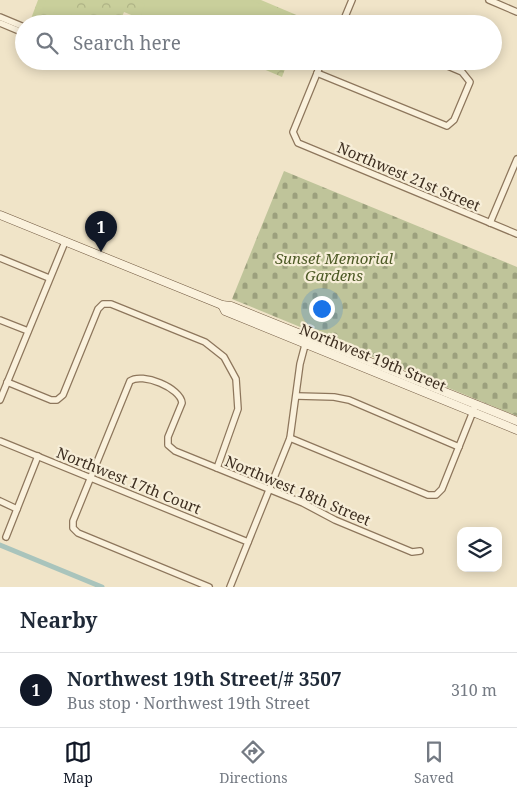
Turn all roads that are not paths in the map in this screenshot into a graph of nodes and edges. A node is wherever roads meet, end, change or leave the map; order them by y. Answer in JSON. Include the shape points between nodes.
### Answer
{"nodes":[{"id":1,"x":352,"y":0,"type":"edge"},
{"id":2,"x":489,"y":0,"type":"edge"},
{"id":3,"x":517,"y":12,"type":"edge"},
{"id":4,"x":347,"y":15,"type":"edge"},
{"id":5,"x":0,"y":17,"type":"edge"},
{"id":6,"x":0,"y":23,"type":"edge"},
{"id":7,"x":15,"y":23,"type":"edge"},
{"id":8,"x":15,"y":29,"type":"edge"},
{"id":9,"x":318,"y":70,"type":"edge"},
{"id":10,"x":457,"y":70,"type":"edge"},
{"id":11,"x":317,"y":73,"type":"junction"},
{"id":12,"x":517,"y":159,"type":"edge"},
{"id":13,"x":0,"y":215,"type":"edge"},
{"id":14,"x":490,"y":223,"type":"junction"},
{"id":15,"x":517,"y":234,"type":"edge"},
{"id":16,"x":65,"y":242,"type":"junction"},
{"id":17,"x":0,"y":258,"type":"edge"},
{"id":18,"x":49,"y":278,"type":"junction"},
{"id":19,"x":222,"y":305,"type":"junction"},
{"id":20,"x":0,"y":320,"type":"edge"},
{"id":21,"x":28,"y":332,"type":"junction"},
{"id":22,"x":305,"y":345,"type":"junction"},
{"id":23,"x":7,"y":382,"type":"junction"},
{"id":24,"x":296,"y":396,"type":"junction"},
{"id":25,"x":0,"y":400,"type":"edge"},
{"id":26,"x":475,"y":408,"type":"junction"},
{"id":27,"x":517,"y":420,"type":"edge"},
{"id":28,"x":517,"y":430,"type":"edge"},
{"id":29,"x":290,"y":438,"type":"junction"},
{"id":30,"x":0,"y":440,"type":"edge"},
{"id":31,"x":459,"y":447,"type":"junction"},
{"id":32,"x":38,"y":456,"type":"junction"},
{"id":33,"x":216,"y":468,"type":"junction"},
{"id":34,"x":91,"y":478,"type":"junction"},
{"id":35,"x":269,"y":490,"type":"junction"},
{"id":36,"x":0,"y":502,"type":"edge"},
{"id":37,"x":17,"y":509,"type":"junction"},
{"id":38,"x":6,"y":536,"type":"dead end"},
{"id":39,"x":248,"y":542,"type":"junction"},
{"id":40,"x":420,"y":552,"type":"dead end"},
{"id":41,"x":209,"y":587,"type":"edge"},
{"id":42,"x":230,"y":587,"type":"edge"}],
"edges":[{"from":1,"to":4,"type":"street"},
{"from":2,"to":3,"type":"street"},
{"from":5,"to":7,"type":"street"},
{"from":6,"to":8,"type":"street"},
{"from":9,"to":11,"type":"street"},
{"from":10,"to":11,"type":"street","via":[[470,82],[454,120],[447,126]]},
{"from":11,"to":14,"type":"street","name":"Northwest 21st Street","via":[[293,132],[298,143]]},
{"from":12,"to":14,"type":"street"},
{"from":13,"to":16,"type":"street","name":"Northwest 19th Street"},
{"from":14,"to":15,"type":"street","name":"Northwest 21st Street"},
{"from":16,"to":18,"type":"street"},
{"from":16,"to":19,"type":"street","name":"Northwest 19th Street"},
{"from":17,"to":18,"type":"street"},
{"from":18,"to":21,"type":"street"},
{"from":19,"to":22,"type":"street","name":"Northwest 19th Street","via":[[225,311]]},
{"from":19,"to":26,"type":"street","name":"Northwest 19th Street","via":[[282,325]]},
{"from":20,"to":21,"type":"street"},
{"from":21,"to":23,"type":"street"},
{"from":22,"to":24,"type":"street"},
{"from":22,"to":26,"type":"street","name":"Northwest 19th Street"},
{"from":23,"to":25,"type":"street"},
{"from":23,"to":33,"type":"street","via":[[57,400],[63,395],[98,309],[103,304],[112,304],[205,342],[224,357],[236,379],[238,398],[234,426]]},
{"from":24,"to":29,"type":"street"},
{"from":24,"to":31,"type":"street","via":[[334,396],[349,400]]},
{"from":26,"to":27,"type":"street","name":"Northwest 19th Street"},
{"from":26,"to":28,"type":"street","name":"Northwest 19th Street"},
{"from":26,"to":31,"type":"street"},
{"from":29,"to":31,"type":"street","via":[[428,495],[436,495],[442,489]]},
{"from":29,"to":35,"type":"street"},
{"from":30,"to":32,"type":"street","name":"Northwest 17th Court"},
{"from":32,"to":34,"type":"street","name":"Northwest 17th Court"},
{"from":32,"to":37,"type":"street"},
{"from":33,"to":34,"type":"street","name":"Northwest 18th Street","via":[[174,451],[168,445],[182,397],[176,391],[143,377],[130,381]]},
{"from":33,"to":35,"type":"street","name":"Northwest 18th Street"},
{"from":34,"to":39,"type":"street","name":"Northwest 17th Court"},
{"from":34,"to":41,"type":"street","via":[[73,521],[73,528],[78,533]]},
{"from":35,"to":39,"type":"street"},
{"from":35,"to":40,"type":"street","name":"Northwest 18th Street","via":[[412,552]]},
{"from":36,"to":37,"type":"street"},
{"from":37,"to":38,"type":"street"},
{"from":39,"to":42,"type":"street"}]}
